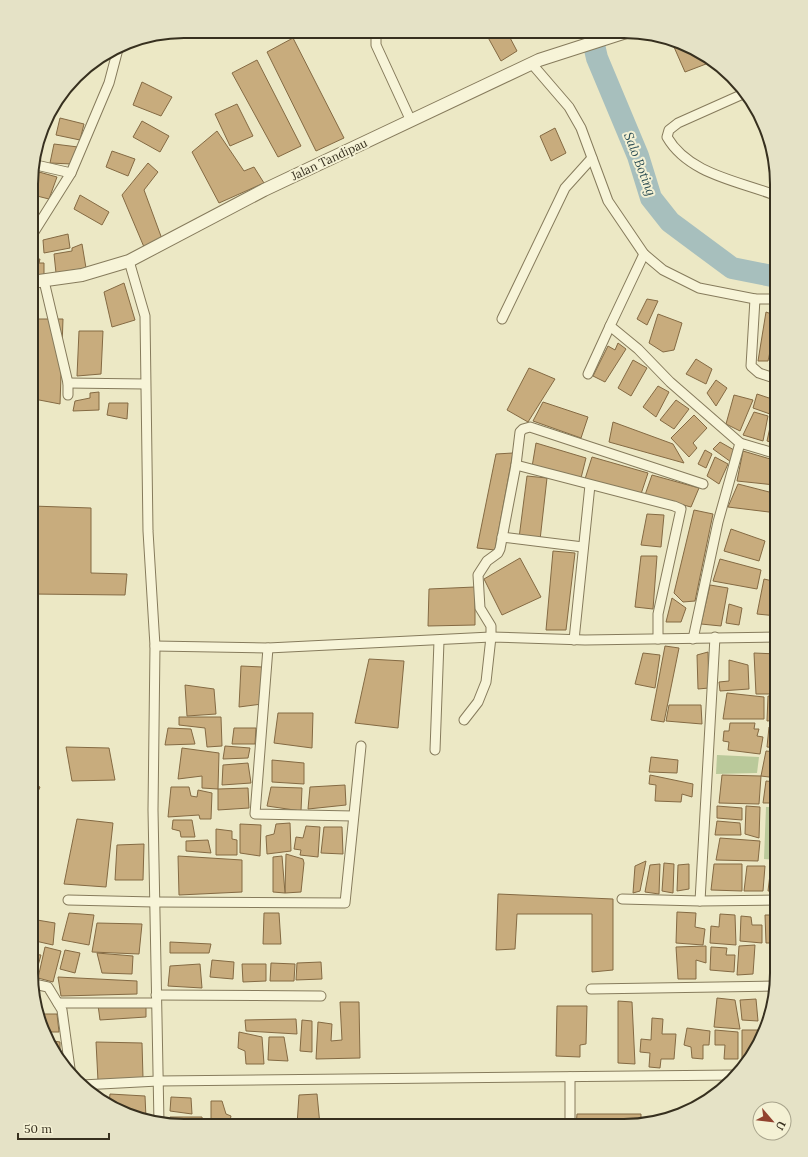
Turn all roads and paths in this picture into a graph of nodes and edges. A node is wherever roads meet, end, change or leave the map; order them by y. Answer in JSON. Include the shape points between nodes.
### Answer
{"nodes":[{"id":1,"x":376,"y":38,"type":"edge"},
{"id":2,"x":612,"y":38,"type":"edge"},
{"id":3,"x":116,"y":55,"type":"edge"},
{"id":4,"x":535,"y":62,"type":"junction"},
{"id":5,"x":740,"y":95,"type":"edge"},
{"id":6,"x":411,"y":122,"type":"junction"},
{"id":7,"x":592,"y":158,"type":"junction"},
{"id":8,"x":39,"y":166,"type":"edge"},
{"id":9,"x":71,"y":173,"type":"junction"},
{"id":10,"x":770,"y":194,"type":"edge"},
{"id":11,"x":38,"y":225,"type":"edge"},
{"id":12,"x":644,"y":254,"type":"junction"},
{"id":13,"x":129,"y":261,"type":"junction"},
{"id":14,"x":38,"y":281,"type":"edge"},
{"id":15,"x":755,"y":299,"type":"junction"},
{"id":16,"x":770,"y":299,"type":"edge"},
{"id":17,"x":502,"y":319,"type":"dead end"},
{"id":18,"x":610,"y":326,"type":"junction"},
{"id":19,"x":588,"y":374,"type":"dead end"},
{"id":20,"x":770,"y":377,"type":"edge"},
{"id":21,"x":68,"y":383,"type":"junction"},
{"id":22,"x":145,"y":384,"type":"junction"},
{"id":23,"x":68,"y":395,"type":"dead end"},
{"id":24,"x":740,"y":443,"type":"junction"},
{"id":25,"x":770,"y":452,"type":"edge"},
{"id":26,"x":516,"y":465,"type":"junction"},
{"id":27,"x":703,"y":484,"type":"dead end"},
{"id":28,"x":590,"y":485,"type":"junction"},
{"id":29,"x":502,"y":537,"type":"junction"},
{"id":30,"x":583,"y":547,"type":"junction"},
{"id":31,"x":491,"y":637,"type":"junction"},
{"id":32,"x":715,"y":637,"type":"junction"},
{"id":33,"x":770,"y":637,"type":"edge"},
{"id":34,"x":658,"y":639,"type":"junction"},
{"id":35,"x":693,"y":639,"type":"junction"},
{"id":36,"x":574,"y":640,"type":"junction"},
{"id":37,"x":439,"y":641,"type":"junction"},
{"id":38,"x":155,"y":646,"type":"junction"},
{"id":39,"x":268,"y":648,"type":"junction"},
{"id":40,"x":464,"y":720,"type":"dead end"},
{"id":41,"x":361,"y":746,"type":"dead end"},
{"id":42,"x":435,"y":750,"type":"dead end"},
{"id":43,"x":353,"y":816,"type":"junction"},
{"id":44,"x":622,"y":899,"type":"dead end"},
{"id":45,"x":68,"y":900,"type":"dead end"},
{"id":46,"x":770,"y":900,"type":"edge"},
{"id":47,"x":700,"y":901,"type":"junction"},
{"id":48,"x":154,"y":902,"type":"junction"},
{"id":49,"x":38,"y":985,"type":"edge"},
{"id":50,"x":770,"y":986,"type":"edge"},
{"id":51,"x":591,"y":989,"type":"dead end"},
{"id":52,"x":321,"y":996,"type":"dead end"},
{"id":53,"x":156,"y":999,"type":"junction"},
{"id":54,"x":58,"y":1003,"type":"junction"},
{"id":55,"x":69,"y":1064,"type":"edge"},
{"id":56,"x":728,"y":1075,"type":"edge"},
{"id":57,"x":570,"y":1077,"type":"junction"},
{"id":58,"x":158,"y":1081,"type":"junction"},
{"id":59,"x":90,"y":1085,"type":"edge"},
{"id":60,"x":159,"y":1117,"type":"edge"},
{"id":61,"x":570,"y":1119,"type":"edge"}],
"edges":[{"from":1,"to":6,"type":"street","via":[[376,45]]},
{"from":2,"to":4,"type":"street","name":"Jalan Tandipau"},
{"from":3,"to":9,"type":"street","via":[[109,83]]},
{"from":4,"to":6,"type":"street","name":"Jalan Tandipau"},
{"from":4,"to":7,"type":"street","via":[[569,107],[581,128]]},
{"from":5,"to":10,"type":"street","via":[[678,123],[669,130],[667,137],[683,156],[694,164]]},
{"from":6,"to":13,"type":"street","name":"Jalan Tandipau","via":[[264,190]]},
{"from":7,"to":12,"type":"street","via":[[608,201]]},
{"from":7,"to":17,"type":"street","via":[[565,188]]},
{"from":8,"to":9,"type":"street"},
{"from":9,"to":11,"type":"street"},
{"from":12,"to":15,"type":"street","via":[[663,270],[689,285]]},
{"from":12,"to":18,"type":"street"},
{"from":13,"to":14,"type":"street","name":"Jalan Tandipau","via":[[82,275]]},
{"from":13,"to":22,"type":"street","via":[[145,316]]},
{"from":14,"to":21,"type":"street"},
{"from":15,"to":16,"type":"street"},
{"from":15,"to":20,"type":"street","via":[[751,366],[759,373]]},
{"from":18,"to":19,"type":"street"},
{"from":18,"to":24,"type":"street","via":[[638,349],[680,392]]},
{"from":21,"to":22,"type":"street"},
{"from":21,"to":23,"type":"street"},
{"from":22,"to":38,"type":"street","via":[[148,530]]},
{"from":24,"to":25,"type":"street"},
{"from":24,"to":35,"type":"street","via":[[718,522]]},
{"from":26,"to":27,"type":"street","via":[[520,432],[530,427]]},
{"from":26,"to":28,"type":"street"},
{"from":26,"to":29,"type":"street"},
{"from":28,"to":30,"type":"street"},
{"from":28,"to":34,"type":"street","via":[[681,509],[658,614]]},
{"from":29,"to":30,"type":"street"},
{"from":29,"to":31,"type":"street","via":[[498,553],[487,561],[478,575],[480,608],[491,626]]},
{"from":30,"to":36,"type":"street"},
{"from":31,"to":36,"type":"street"},
{"from":31,"to":37,"type":"street"},
{"from":31,"to":40,"type":"street","via":[[486,682],[478,702]]},
{"from":32,"to":33,"type":"street"},
{"from":32,"to":35,"type":"street"},
{"from":32,"to":47,"type":"street"},
{"from":34,"to":35,"type":"street"},
{"from":34,"to":36,"type":"street"},
{"from":37,"to":39,"type":"street"},
{"from":37,"to":42,"type":"street"},
{"from":38,"to":39,"type":"street"},
{"from":38,"to":48,"type":"street"},
{"from":39,"to":43,"type":"street","via":[[255,814]]},
{"from":41,"to":43,"type":"street"},
{"from":43,"to":48,"type":"street","via":[[345,903]]},
{"from":44,"to":47,"type":"street"},
{"from":45,"to":48,"type":"street"},
{"from":46,"to":47,"type":"street"},
{"from":48,"to":53,"type":"street"},
{"from":49,"to":54,"type":"street","via":[[48,987]]},
{"from":50,"to":51,"type":"street"},
{"from":52,"to":53,"type":"street"},
{"from":53,"to":54,"type":"street"},
{"from":53,"to":58,"type":"street"},
{"from":54,"to":55,"type":"street","via":[[62,1010]]},
{"from":56,"to":57,"type":"street"},
{"from":57,"to":58,"type":"street"},
{"from":57,"to":61,"type":"street"},
{"from":58,"to":59,"type":"street"},
{"from":58,"to":60,"type":"street"}]}
